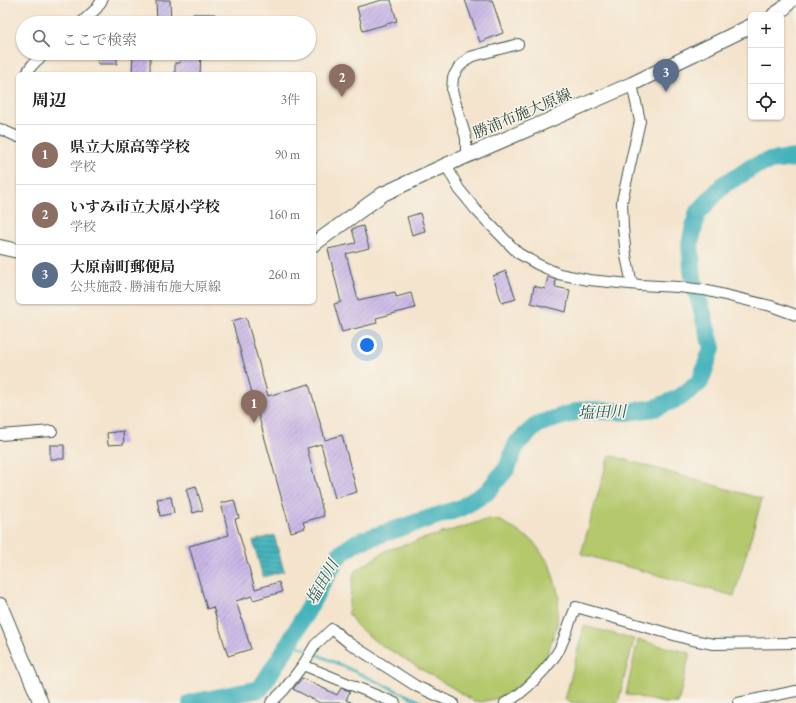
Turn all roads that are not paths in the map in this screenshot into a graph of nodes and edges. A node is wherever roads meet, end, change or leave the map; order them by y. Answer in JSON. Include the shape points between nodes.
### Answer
{"nodes":[{"id":1,"x":102,"y":0,"type":"edge"},
{"id":2,"x":791,"y":0,"type":"edge"},
{"id":3,"x":778,"y":12,"type":"edge"},
{"id":4,"x":88,"y":16,"type":"edge"},
{"id":5,"x":748,"y":27,"type":"edge"},
{"id":6,"x":518,"y":44,"type":"dead end"},
{"id":7,"x":37,"y":60,"type":"edge"},
{"id":8,"x":28,"y":72,"type":"edge"},
{"id":9,"x":632,"y":84,"type":"junction"},
{"id":10,"x":0,"y":129,"type":"edge"},
{"id":11,"x":16,"y":136,"type":"edge"},
{"id":12,"x":466,"y":156,"type":"junction"},
{"id":13,"x":446,"y":165,"type":"junction"},
{"id":14,"x":316,"y":243,"type":"edge"},
{"id":15,"x":0,"y":247,"type":"edge"},
{"id":16,"x":16,"y":251,"type":"edge"},
{"id":17,"x":632,"y":284,"type":"junction"},
{"id":18,"x":796,"y":315,"type":"edge"},
{"id":19,"x":52,"y":431,"type":"dead end"},
{"id":20,"x":0,"y":435,"type":"edge"},
{"id":21,"x":0,"y":605,"type":"edge"},
{"id":22,"x":796,"y":643,"type":"edge"},
{"id":23,"x":303,"y":665,"type":"junction"},
{"id":24,"x":796,"y":691,"type":"edge"},
{"id":25,"x":41,"y":703,"type":"edge"},
{"id":26,"x":271,"y":703,"type":"edge"},
{"id":27,"x":395,"y":703,"type":"edge"},
{"id":28,"x":453,"y":703,"type":"edge"},
{"id":29,"x":505,"y":703,"type":"edge"},
{"id":30,"x":738,"y":703,"type":"edge"}],
"edges":[{"from":1,"to":4,"type":"street"},
{"from":2,"to":3,"type":"main road"},
{"from":5,"to":9,"type":"main road","name":"勝浦布施大原線"},
{"from":6,"to":12,"type":"street","via":[[470,57],[459,67],[454,77],[452,91],[466,138]]},
{"from":7,"to":8,"type":"street"},
{"from":9,"to":12,"type":"main road","name":"勝浦布施大原線"},
{"from":9,"to":17,"type":"street","via":[[640,121],[622,201]]},
{"from":10,"to":11,"type":"street"},
{"from":12,"to":13,"type":"main road","name":"勝浦布施大原線"},
{"from":13,"to":14,"type":"main road","name":"勝浦布施大原線","via":[[383,194]]},
{"from":13,"to":17,"type":"street","via":[[459,189],[476,210],[518,253],[559,274]]},
{"from":15,"to":16,"type":"main road"},
{"from":17,"to":18,"type":"street","via":[[704,290],[771,306]]},
{"from":19,"to":20,"type":"street"},
{"from":21,"to":25,"type":"main road"},
{"from":22,"to":29,"type":"street","via":[[713,644],[576,607],[559,648],[539,675],[513,700]]},
{"from":23,"to":26,"type":"street"},
{"from":23,"to":27,"type":"street"},
{"from":23,"to":28,"type":"street","via":[[311,651],[332,629],[416,686]]},
{"from":24,"to":30,"type":"street"}]}
